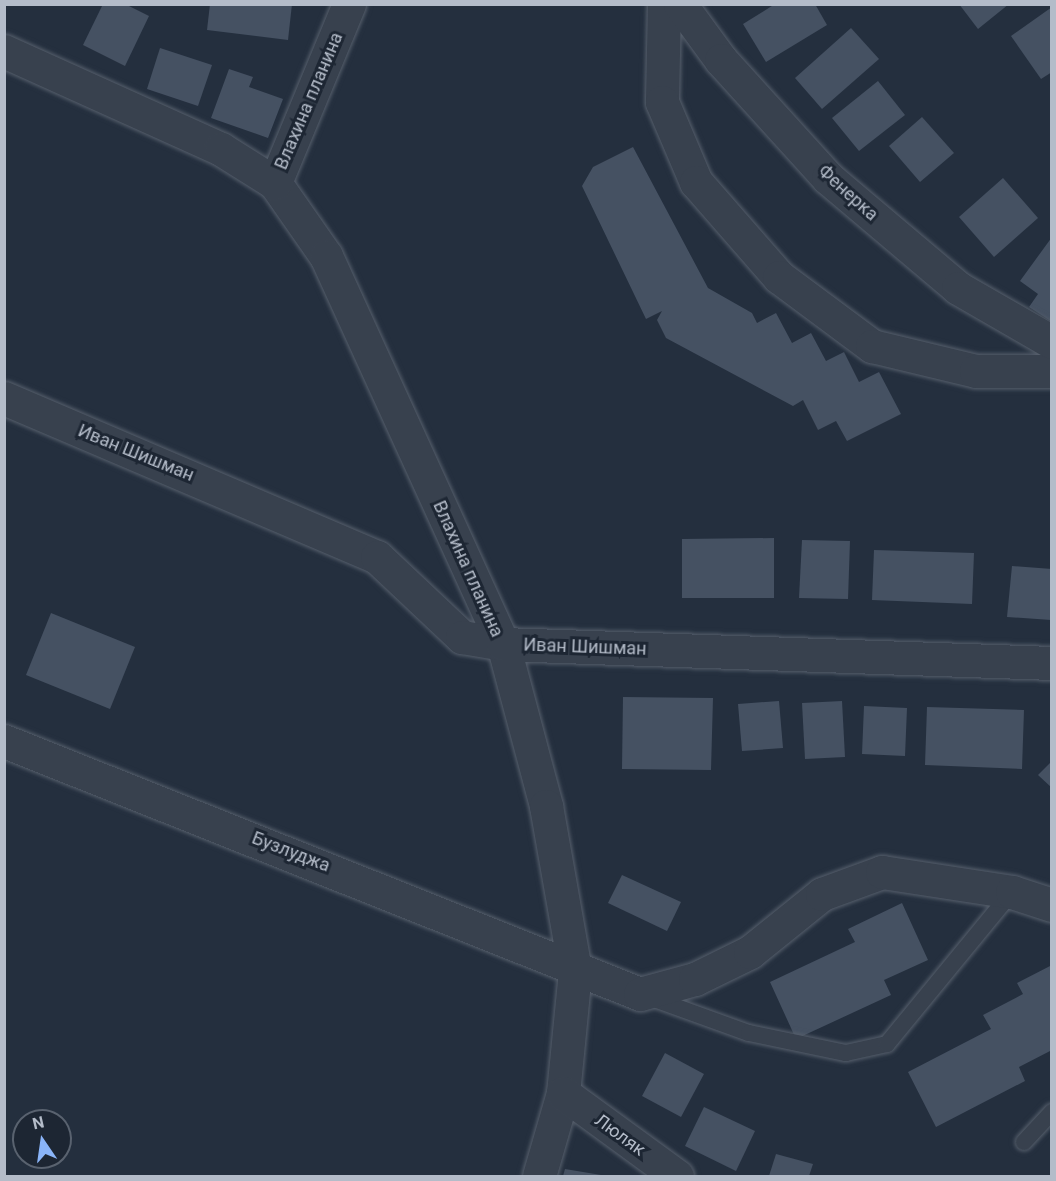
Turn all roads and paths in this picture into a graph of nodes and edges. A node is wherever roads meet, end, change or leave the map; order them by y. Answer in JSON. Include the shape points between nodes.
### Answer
{"nodes":[{"id":1,"x":349,"y":4,"type":"edge"},
{"id":2,"x":664,"y":4,"type":"edge"},
{"id":3,"x":680,"y":4,"type":"edge"},
{"id":4,"x":4,"y":51,"type":"edge"},
{"id":5,"x":275,"y":183,"type":"junction"},
{"id":6,"x":1052,"y":342,"type":"edge"},
{"id":7,"x":1052,"y":370,"type":"edge"},
{"id":8,"x":4,"y":398,"type":"edge"},
{"id":9,"x":502,"y":644,"type":"junction"},
{"id":10,"x":1052,"y":663,"type":"edge"},
{"id":11,"x":4,"y":741,"type":"edge"},
{"id":12,"x":1012,"y":892,"type":"junction"},
{"id":13,"x":1052,"y":905,"type":"edge"},
{"id":14,"x":575,"y":971,"type":"junction"},
{"id":15,"x":640,"y":994,"type":"junction"},
{"id":16,"x":562,"y":1093,"type":"junction"},
{"id":17,"x":1052,"y":1112,"type":"edge"},
{"id":18,"x":1024,"y":1142,"type":"dead end"},
{"id":19,"x":539,"y":1176,"type":"edge"},
{"id":20,"x":677,"y":1176,"type":"edge"}],
"edges":[{"from":1,"to":5,"type":"street","name":"Влахина планина"},
{"from":2,"to":7,"type":"street","via":[[662,102],[696,182],[779,277],[872,345],[976,371]]},
{"from":3,"to":6,"type":"street","name":"Фенерка","via":[[721,60],[828,178],[958,288]]},
{"from":4,"to":5,"type":"street","via":[[221,149]]},
{"from":5,"to":9,"type":"street","name":"Влахина планина","via":[[326,256]]},
{"from":8,"to":9,"type":"street","name":"Иван Шишман","via":[[377,557],[462,637]]},
{"from":9,"to":10,"type":"street","name":"Иван Шишман"},
{"from":9,"to":14,"type":"street","name":"Влахина планина","via":[[546,806]]},
{"from":11,"to":14,"type":"street","name":"Бузлуджа","via":[[332,868]]},
{"from":12,"to":13,"type":"street"},
{"from":12,"to":15,"type":"street","via":[[882,872],[822,894],[750,952],[695,979]]},
{"from":12,"to":15,"type":"lane","via":[[887,1044],[846,1053],[749,1033]]},
{"from":14,"to":15,"type":"street","name":"Бузлуджа"},
{"from":14,"to":16,"type":"street","name":"Влахина планина"},
{"from":16,"to":19,"type":"street","name":"Влахина планина"},
{"from":16,"to":20,"type":"street","name":"Люляк"},
{"from":17,"to":18,"type":"lane"}]}
